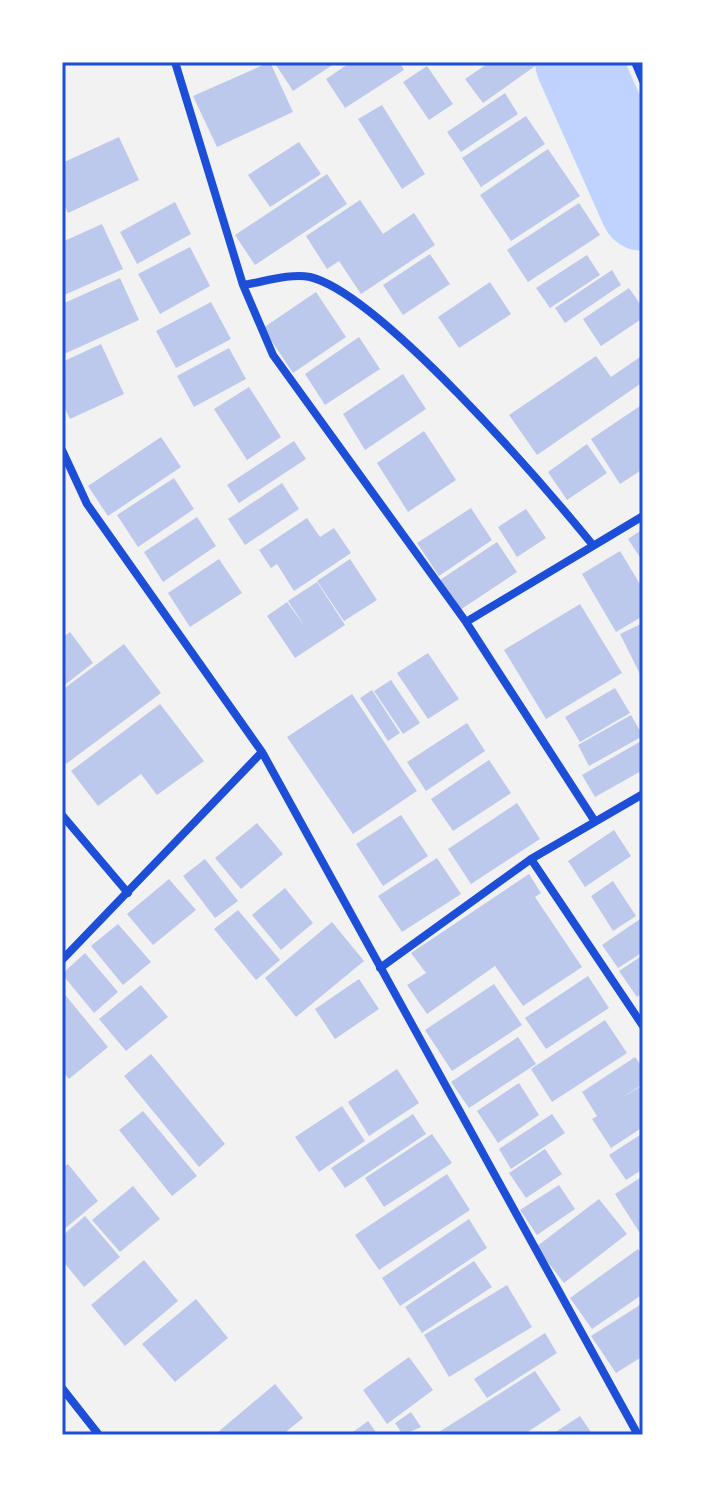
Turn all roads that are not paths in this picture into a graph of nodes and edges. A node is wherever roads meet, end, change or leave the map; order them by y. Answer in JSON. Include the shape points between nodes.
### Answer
{"nodes":[{"id":1,"x":175,"y":62,"type":"edge"},
{"id":2,"x":635,"y":62,"type":"edge"},
{"id":3,"x":643,"y":81,"type":"edge"},
{"id":4,"x":243,"y":285,"type":"junction"},
{"id":5,"x":62,"y":450,"type":"edge"},
{"id":6,"x":643,"y":516,"type":"edge"},
{"id":7,"x":592,"y":544,"type":"junction"},
{"id":8,"x":466,"y":622,"type":"junction"},
{"id":9,"x":262,"y":752,"type":"junction"},
{"id":10,"x":643,"y":794,"type":"edge"},
{"id":11,"x":62,"y":815,"type":"edge"},
{"id":12,"x":594,"y":820,"type":"junction"},
{"id":13,"x":531,"y":859,"type":"junction"},
{"id":14,"x":128,"y":893,"type":"junction"},
{"id":15,"x":62,"y":960,"type":"edge"},
{"id":16,"x":380,"y":968,"type":"junction"},
{"id":17,"x":643,"y":1026,"type":"edge"},
{"id":18,"x":62,"y":1388,"type":"edge"},
{"id":19,"x":99,"y":1435,"type":"edge"},
{"id":20,"x":638,"y":1435,"type":"edge"}],
"edges":[{"from":1,"to":4,"type":"street"},
{"from":2,"to":3,"type":"street"},
{"from":4,"to":7,"type":"street","via":[[307,276],[330,284],[374,313],[477,415]]},
{"from":4,"to":8,"type":"street","via":[[273,355]]},
{"from":5,"to":9,"type":"street","via":[[87,504]]},
{"from":6,"to":7,"type":"street"},
{"from":7,"to":8,"type":"street"},
{"from":8,"to":12,"type":"street"},
{"from":9,"to":14,"type":"street"},
{"from":9,"to":16,"type":"street"},
{"from":10,"to":12,"type":"street"},
{"from":11,"to":14,"type":"street"},
{"from":12,"to":13,"type":"street"},
{"from":13,"to":16,"type":"street"},
{"from":13,"to":17,"type":"street"},
{"from":14,"to":15,"type":"street"},
{"from":16,"to":20,"type":"street"},
{"from":18,"to":19,"type":"street"}]}
